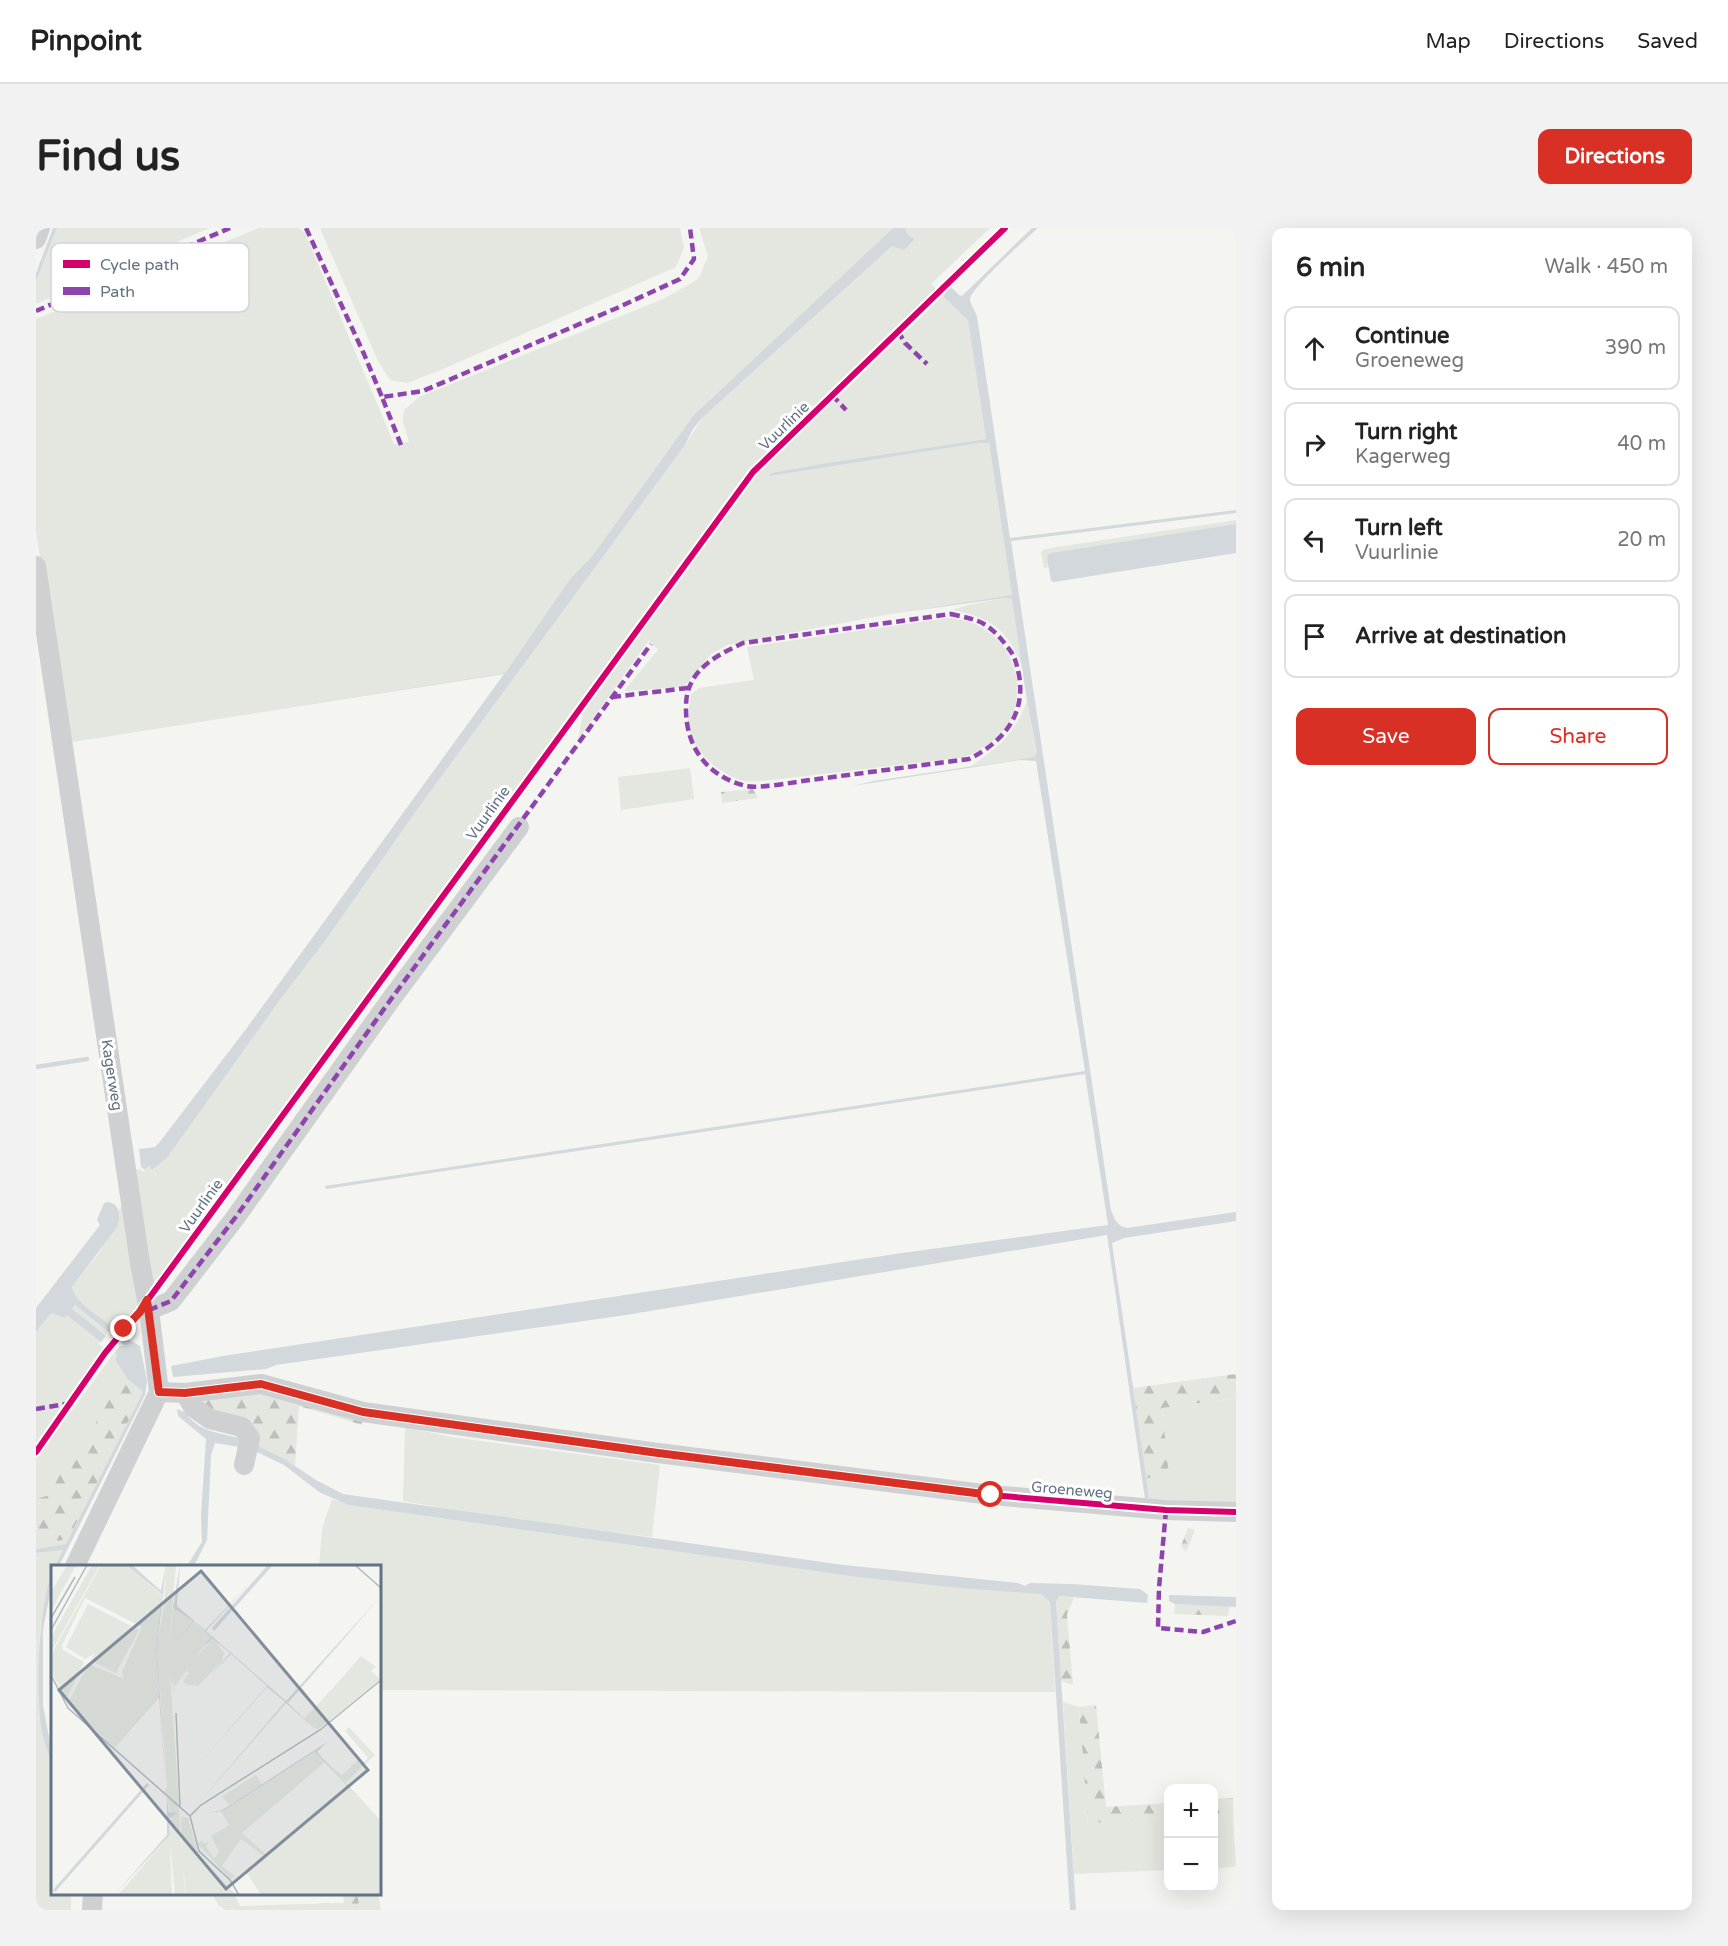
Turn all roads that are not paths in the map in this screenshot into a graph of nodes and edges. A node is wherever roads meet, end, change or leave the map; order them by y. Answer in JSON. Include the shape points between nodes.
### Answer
{"nodes":[{"id":1,"x":40,"y":228,"type":"edge"},
{"id":2,"x":36,"y":238,"type":"edge"},
{"id":3,"x":36,"y":566,"type":"edge"},
{"id":4,"x":519,"y":827,"type":"dead end"},
{"id":5,"x":149,"y":1310,"type":"junction"},
{"id":6,"x":159,"y":1392,"type":"junction"},
{"id":7,"x":185,"y":1393,"type":"junction"},
{"id":8,"x":244,"y":1465,"type":"dead end"},
{"id":9,"x":1236,"y":1512,"type":"edge"},
{"id":10,"x":75,"y":1565,"type":"edge"},
{"id":11,"x":93,"y":1895,"type":"edge"},
{"id":12,"x":92,"y":1910,"type":"edge"}],
"edges":[{"from":1,"to":2,"type":"street"},
{"from":3,"to":5,"type":"street","name":"Kagerweg"},
{"from":4,"to":5,"type":"street","via":[[235,1218],[171,1301]]},
{"from":5,"to":6,"type":"street","name":"Kagerweg"},
{"from":6,"to":7,"type":"street","name":"Groeneweg"},
{"from":6,"to":10,"type":"street"},
{"from":7,"to":8,"type":"street","via":[[194,1408],[210,1419],[242,1428],[250,1438]]},
{"from":7,"to":9,"type":"street","name":"Groeneweg","via":[[261,1384],[363,1412],[658,1453],[991,1495]]},
{"from":11,"to":12,"type":"street"}]}
